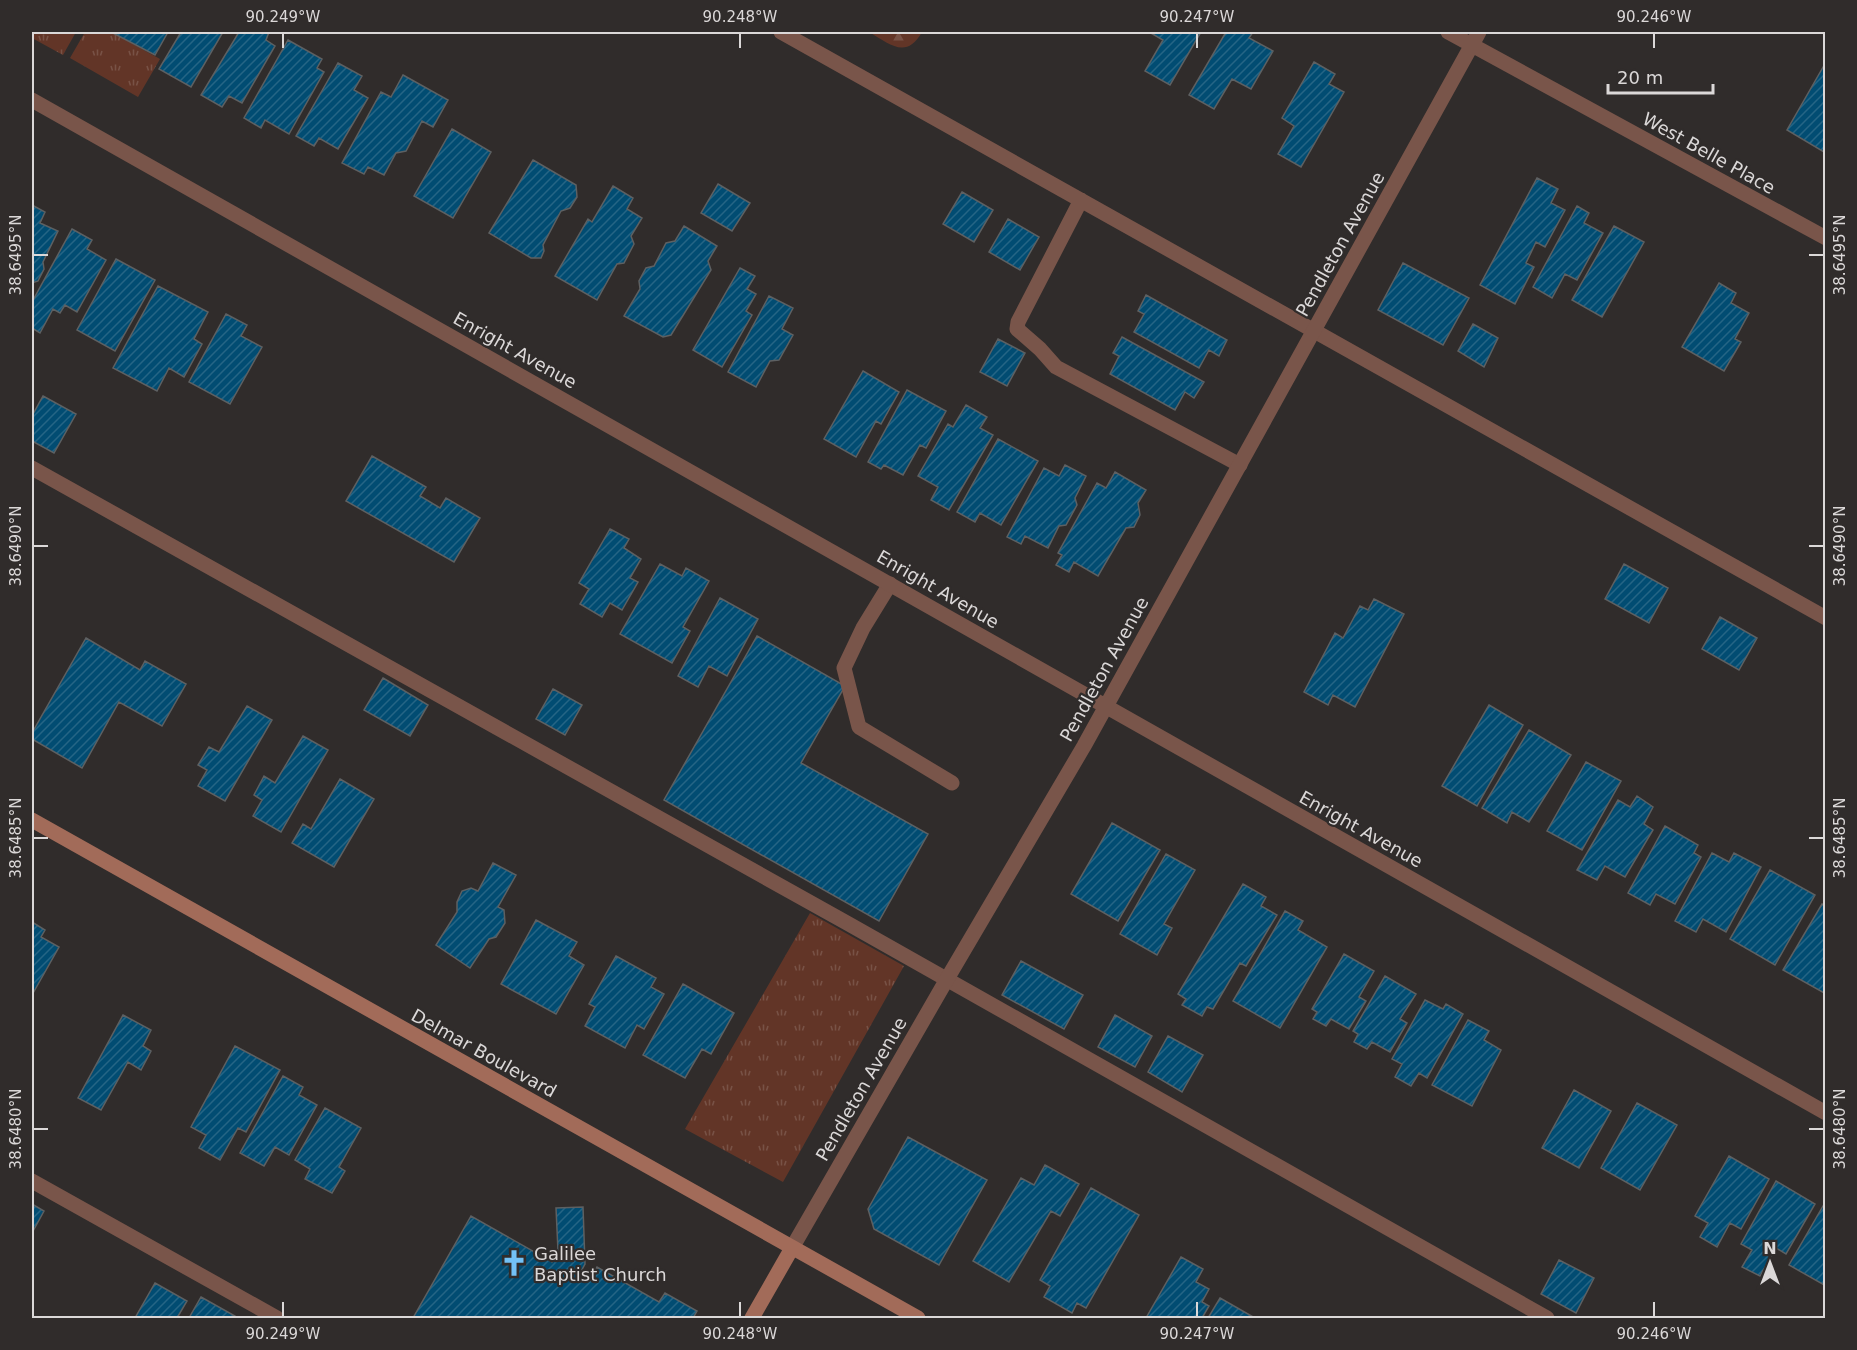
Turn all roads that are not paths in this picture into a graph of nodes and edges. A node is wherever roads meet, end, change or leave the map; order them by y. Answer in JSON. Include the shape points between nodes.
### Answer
{"nodes":[{"id":1,"x":781,"y":32,"type":"edge"},
{"id":2,"x":1448,"y":32,"type":"edge"},
{"id":3,"x":1476,"y":38,"type":"edge"},
{"id":4,"x":32,"y":100,"type":"edge"},
{"id":5,"x":1082,"y":200,"type":"junction"},
{"id":6,"x":1826,"y":238,"type":"edge"},
{"id":7,"x":1314,"y":330,"type":"junction"},
{"id":8,"x":1240,"y":465,"type":"junction"},
{"id":9,"x":32,"y":468,"type":"edge"},
{"id":10,"x":890,"y":584,"type":"junction"},
{"id":11,"x":1826,"y":618,"type":"edge"},
{"id":12,"x":1106,"y":707,"type":"junction"},
{"id":13,"x":952,"y":783,"type":"dead end"},
{"id":14,"x":32,"y":820,"type":"edge"},
{"id":15,"x":947,"y":979,"type":"junction"},
{"id":16,"x":1826,"y":1113,"type":"edge"},
{"id":17,"x":32,"y":1181,"type":"edge"},
{"id":18,"x":792,"y":1248,"type":"junction"},
{"id":19,"x":277,"y":1318,"type":"edge"},
{"id":20,"x":752,"y":1318,"type":"edge"},
{"id":21,"x":918,"y":1318,"type":"edge"},
{"id":22,"x":1547,"y":1318,"type":"edge"}],
"edges":[{"from":1,"to":5,"type":"street"},
{"from":2,"to":3,"type":"street","name":"West Belle Place"},
{"from":3,"to":6,"type":"street","name":"West Belle Place"},
{"from":3,"to":7,"type":"street","name":"Pendleton Avenue"},
{"from":4,"to":10,"type":"street","name":"Enright Avenue"},
{"from":5,"to":7,"type":"street"},
{"from":5,"to":8,"type":"street","via":[[1017,329],[1056,367]]},
{"from":7,"to":8,"type":"street","name":"Pendleton Avenue"},
{"from":7,"to":11,"type":"street"},
{"from":8,"to":12,"type":"street","name":"Pendleton Avenue"},
{"from":9,"to":15,"type":"street"},
{"from":10,"to":12,"type":"street","name":"Enright Avenue"},
{"from":10,"to":13,"type":"street","via":[[844,668],[859,727]]},
{"from":12,"to":15,"type":"street","name":"Pendleton Avenue"},
{"from":12,"to":16,"type":"street","name":"Enright Avenue"},
{"from":14,"to":18,"type":"main road","name":"Delmar Boulevard"},
{"from":15,"to":18,"type":"street","name":"Pendleton Avenue"},
{"from":15,"to":22,"type":"street"},
{"from":17,"to":19,"type":"street"},
{"from":18,"to":20,"type":"main road","name":"Pendleton Avenue"},
{"from":18,"to":21,"type":"main road","name":"Delmar Boulevard"}]}
